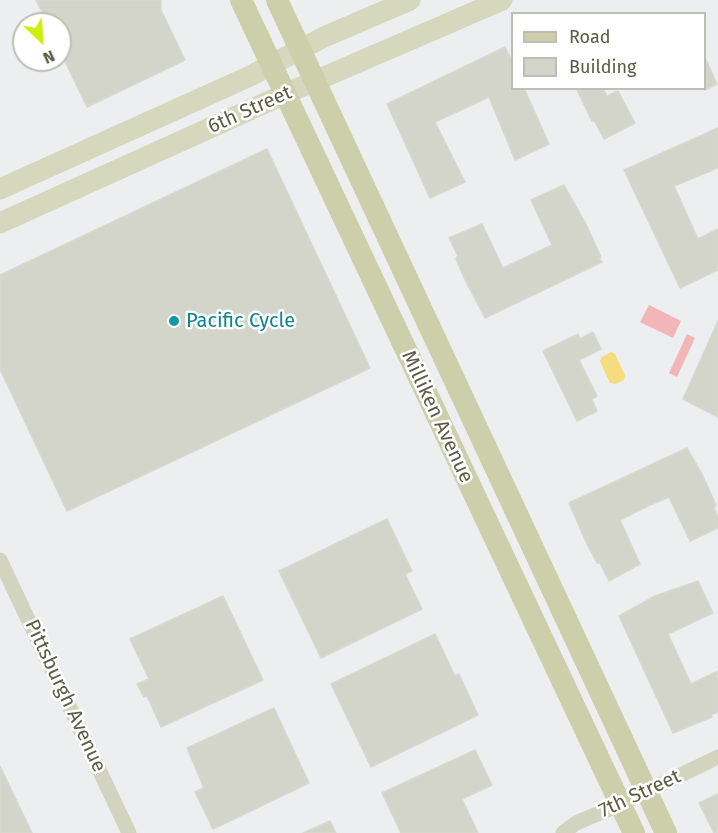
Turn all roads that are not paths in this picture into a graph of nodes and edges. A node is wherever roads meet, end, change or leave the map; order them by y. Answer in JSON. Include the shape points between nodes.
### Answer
{"nodes":[{"id":1,"x":241,"y":0,"type":"edge"},
{"id":2,"x":277,"y":0,"type":"edge"},
{"id":3,"x":410,"y":0,"type":"edge"},
{"id":4,"x":502,"y":0,"type":"edge"},
{"id":5,"x":300,"y":50,"type":"junction"},
{"id":6,"x":271,"y":64,"type":"junction"},
{"id":7,"x":314,"y":81,"type":"junction"},
{"id":8,"x":285,"y":94,"type":"junction"},
{"id":9,"x":0,"y":189,"type":"edge"},
{"id":10,"x":0,"y":223,"type":"edge"},
{"id":11,"x":0,"y":560,"type":"edge"},
{"id":12,"x":718,"y":757,"type":"edge"},
{"id":13,"x":646,"y":791,"type":"junction"},
{"id":14,"x":621,"y":804,"type":"junction"},
{"id":15,"x":129,"y":833,"type":"edge"},
{"id":16,"x":563,"y":833,"type":"edge"},
{"id":17,"x":634,"y":833,"type":"edge"},
{"id":18,"x":666,"y":833,"type":"edge"}],
"edges":[{"from":1,"to":6,"type":"main road","name":"Milliken Avenue"},
{"from":2,"to":5,"type":"main road","name":"Milliken Avenue"},
{"from":3,"to":5,"type":"main road","name":"6th Street"},
{"from":4,"to":7,"type":"main road","name":"6th Street"},
{"from":5,"to":6,"type":"main road","name":"6th Street"},
{"from":5,"to":7,"type":"main road","name":"Milliken Avenue"},
{"from":6,"to":8,"type":"main road","name":"Milliken Avenue"},
{"from":6,"to":9,"type":"main road","name":"6th Street"},
{"from":7,"to":8,"type":"main road","name":"6th Street"},
{"from":7,"to":13,"type":"main road","name":"Milliken Avenue"},
{"from":8,"to":10,"type":"main road","name":"6th Street"},
{"from":8,"to":14,"type":"main road","name":"Milliken Avenue"},
{"from":11,"to":15,"type":"street","name":"Pittsburgh Avenue"},
{"from":12,"to":13,"type":"street","name":"7th Street"},
{"from":13,"to":14,"type":"street","name":"7th Street"},
{"from":13,"to":18,"type":"main road","name":"Milliken Avenue"},
{"from":14,"to":16,"type":"street","name":"7th Street","via":[[576,823]]},
{"from":14,"to":17,"type":"main road","name":"Milliken Avenue"}]}
